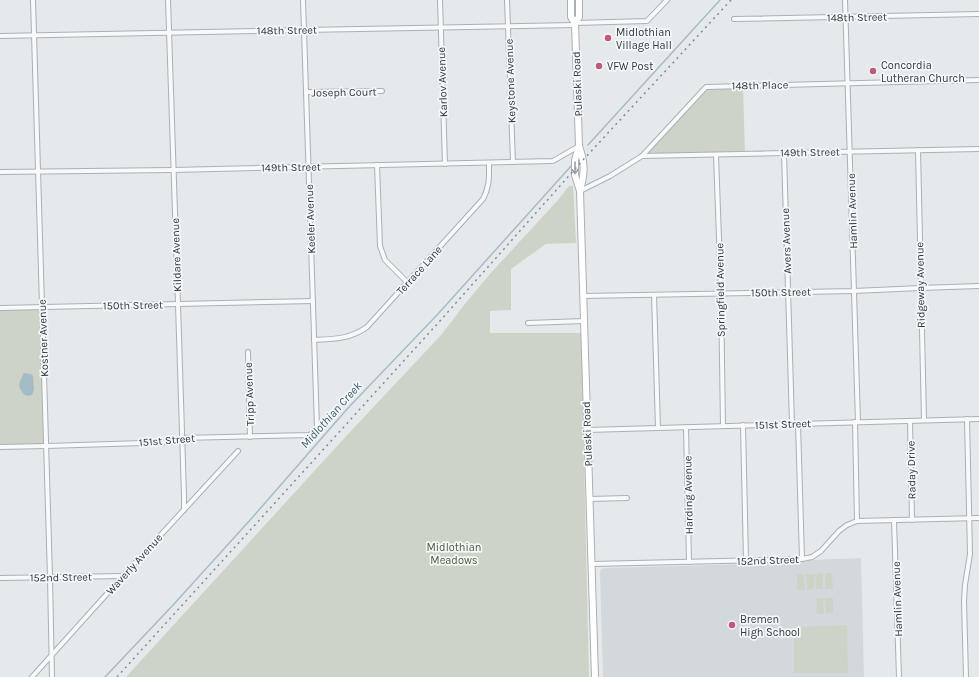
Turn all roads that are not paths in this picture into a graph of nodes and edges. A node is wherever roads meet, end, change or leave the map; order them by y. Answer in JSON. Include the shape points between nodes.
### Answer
{"nodes":[{"id":1,"x":32,"y":0,"type":"edge"},
{"id":2,"x":168,"y":0,"type":"edge"},
{"id":3,"x":303,"y":0,"type":"edge"},
{"id":4,"x":440,"y":0,"type":"edge"},
{"id":5,"x":507,"y":0,"type":"edge"},
{"id":6,"x":571,"y":0,"type":"edge"},
{"id":7,"x":579,"y":0,"type":"edge"},
{"id":8,"x":667,"y":0,"type":"edge"},
{"id":9,"x":846,"y":0,"type":"edge"},
{"id":10,"x":979,"y":14,"type":"edge"},
{"id":11,"x":846,"y":17,"type":"junction"},
{"id":12,"x":734,"y":19,"type":"dead end"},
{"id":13,"x":575,"y":24,"type":"junction"},
{"id":14,"x":508,"y":26,"type":"junction"},
{"id":15,"x":440,"y":27,"type":"junction"},
{"id":16,"x":304,"y":30,"type":"junction"},
{"id":17,"x":169,"y":33,"type":"junction"},
{"id":18,"x":0,"y":36,"type":"edge"},
{"id":19,"x":34,"y":36,"type":"junction"},
{"id":20,"x":979,"y":80,"type":"edge"},
{"id":21,"x":848,"y":83,"type":"junction"},
{"id":22,"x":306,"y":92,"type":"junction"},
{"id":23,"x":382,"y":92,"type":"dead end"},
{"id":24,"x":578,"y":146,"type":"junction"},
{"id":25,"x":979,"y":149,"type":"edge"},
{"id":26,"x":918,"y":150,"type":"junction"},
{"id":27,"x":850,"y":152,"type":"junction"},
{"id":28,"x":784,"y":153,"type":"junction"},
{"id":29,"x":716,"y":155,"type":"junction"},
{"id":30,"x":642,"y":156,"type":"junction"},
{"id":31,"x":513,"y":162,"type":"junction"},
{"id":32,"x":489,"y":163,"type":"junction"},
{"id":33,"x":445,"y":164,"type":"junction"},
{"id":34,"x":377,"y":165,"type":"junction"},
{"id":35,"x":308,"y":167,"type":"junction"},
{"id":36,"x":173,"y":170,"type":"junction"},
{"id":37,"x":38,"y":171,"type":"junction"},
{"id":38,"x":0,"y":172,"type":"edge"},
{"id":39,"x":580,"y":191,"type":"junction"},
{"id":40,"x":408,"y":283,"type":"junction"},
{"id":41,"x":979,"y":286,"type":"edge"},
{"id":42,"x":920,"y":288,"type":"junction"},
{"id":43,"x":854,"y":291,"type":"junction"},
{"id":44,"x":788,"y":292,"type":"junction"},
{"id":45,"x":720,"y":294,"type":"junction"},
{"id":46,"x":654,"y":295,"type":"junction"},
{"id":47,"x":583,"y":296,"type":"junction"},
{"id":48,"x":313,"y":301,"type":"junction"},
{"id":49,"x":178,"y":304,"type":"junction"},
{"id":50,"x":42,"y":307,"type":"junction"},
{"id":51,"x":0,"y":308,"type":"edge"},
{"id":52,"x":584,"y":321,"type":"junction"},
{"id":53,"x":528,"y":323,"type":"dead end"},
{"id":54,"x":314,"y":340,"type":"junction"},
{"id":55,"x":248,"y":352,"type":"dead end"},
{"id":56,"x":967,"y":419,"type":"junction"},
{"id":57,"x":979,"y":419,"type":"edge"},
{"id":58,"x":924,"y":420,"type":"junction"},
{"id":59,"x":910,"y":421,"type":"junction"},
{"id":60,"x":857,"y":422,"type":"junction"},
{"id":61,"x":792,"y":424,"type":"junction"},
{"id":62,"x":798,"y":424,"type":"junction"},
{"id":63,"x":723,"y":426,"type":"junction"},
{"id":64,"x":743,"y":426,"type":"junction"},
{"id":65,"x":686,"y":427,"type":"junction"},
{"id":66,"x":658,"y":428,"type":"junction"},
{"id":67,"x":587,"y":430,"type":"junction"},
{"id":68,"x":310,"y":435,"type":"joint"},
{"id":69,"x":250,"y":437,"type":"junction"},
{"id":70,"x":182,"y":438,"type":"junction"},
{"id":71,"x":46,"y":446,"type":"junction"},
{"id":72,"x":0,"y":447,"type":"edge"},
{"id":73,"x":238,"y":451,"type":"dead end"},
{"id":74,"x":627,"y":498,"type":"dead end"},
{"id":75,"x":590,"y":499,"type":"junction"},
{"id":76,"x":184,"y":510,"type":"junction"},
{"id":77,"x":969,"y":518,"type":"junction"},
{"id":78,"x":979,"y":518,"type":"edge"},
{"id":79,"x":894,"y":520,"type":"junction"},
{"id":80,"x":912,"y":520,"type":"junction"},
{"id":81,"x":857,"y":521,"type":"junction"},
{"id":82,"x":802,"y":559,"type":"junction"},
{"id":83,"x":746,"y":560,"type":"junction"},
{"id":84,"x":689,"y":562,"type":"junction"},
{"id":85,"x":592,"y":564,"type":"junction"},
{"id":86,"x":123,"y":576,"type":"junction"},
{"id":87,"x":50,"y":577,"type":"junction"},
{"id":88,"x":0,"y":578,"type":"edge"},
{"id":89,"x":52,"y":654,"type":"junction"},
{"id":90,"x":32,"y":677,"type":"edge"},
{"id":91,"x":52,"y":677,"type":"edge"},
{"id":92,"x":595,"y":677,"type":"edge"},
{"id":93,"x":899,"y":677,"type":"edge"},
{"id":94,"x":966,"y":677,"type":"edge"}],
"edges":[{"from":1,"to":19,"type":"street","name":"Kostner Avenue"},
{"from":2,"to":17,"type":"street","name":"Kildare Avenue"},
{"from":3,"to":16,"type":"street","name":"Keeler Avenue"},
{"from":4,"to":15,"type":"street","name":"Karlov Avenue"},
{"from":5,"to":14,"type":"street","name":"Keystone Avenue"},
{"from":6,"to":13,"type":"main road","name":"Pulaski Road"},
{"from":7,"to":13,"type":"main road","name":"Pulaski Road","via":[[579,17]]},
{"from":8,"to":13,"type":"street","name":"148th Street","via":[[648,21]]},
{"from":9,"to":11,"type":"street","name":"Hamlin Avenue"},
{"from":10,"to":11,"type":"street","name":"148th Street"},
{"from":11,"to":12,"type":"street","name":"148th Street"},
{"from":11,"to":21,"type":"street","name":"Hamlin Avenue"},
{"from":13,"to":14,"type":"street","name":"148th Street"},
{"from":13,"to":24,"type":"main road","name":"Pulaski Road"},
{"from":14,"to":15,"type":"street","name":"148th Street"},
{"from":14,"to":31,"type":"street","name":"Keystone Avenue"},
{"from":15,"to":16,"type":"street","name":"148th Street"},
{"from":15,"to":33,"type":"street","name":"Karlov Avenue"},
{"from":16,"to":17,"type":"street","name":"148th Street"},
{"from":16,"to":22,"type":"street","name":"Keeler Avenue"},
{"from":17,"to":19,"type":"street","name":"148th Street"},
{"from":17,"to":36,"type":"street","name":"Kildare Avenue"},
{"from":18,"to":19,"type":"street","name":"148th Street"},
{"from":19,"to":37,"type":"street","name":"Kostner Avenue"},
{"from":20,"to":21,"type":"street","name":"148th Place"},
{"from":21,"to":27,"type":"street","name":"Hamlin Avenue"},
{"from":21,"to":30,"type":"street","name":"148th Place","via":[[706,86]]},
{"from":22,"to":23,"type":"street","name":"Joseph Court"},
{"from":22,"to":35,"type":"street","name":"Keeler Avenue"},
{"from":24,"to":31,"type":"street","name":"149th Street","via":[[553,161]]},
{"from":24,"to":39,"type":"main road","name":"Pulaski Road","via":[[584,165]]},
{"from":25,"to":26,"type":"street","name":"149th Street"},
{"from":26,"to":27,"type":"street","name":"149th Street"},
{"from":26,"to":42,"type":"street","name":"Ridgeway Avenue"},
{"from":27,"to":28,"type":"street","name":"149th Street"},
{"from":27,"to":43,"type":"street","name":"Hamlin Avenue"},
{"from":28,"to":29,"type":"street","name":"149th Street"},
{"from":28,"to":44,"type":"street","name":"Avers Avenue"},
{"from":29,"to":30,"type":"street","name":"149th Street"},
{"from":29,"to":45,"type":"street","name":"Springfield Avenue"},
{"from":30,"to":39,"type":"street","name":"148th Place"},
{"from":31,"to":32,"type":"street","name":"149th Street"},
{"from":32,"to":33,"type":"street","name":"149th Street"},
{"from":32,"to":40,"type":"street","name":"Terrace Lane","via":[[488,188],[483,198]]},
{"from":33,"to":34,"type":"street","name":"149th Street"},
{"from":34,"to":35,"type":"street","name":"149th Street"},
{"from":34,"to":40,"type":"street","via":[[380,246],[385,260]]},
{"from":35,"to":36,"type":"street","name":"149th Street"},
{"from":35,"to":48,"type":"street","name":"Keeler Avenue"},
{"from":36,"to":37,"type":"street","name":"149th Street"},
{"from":36,"to":49,"type":"street","name":"Kildare Avenue"},
{"from":37,"to":38,"type":"street","name":"149th Street"},
{"from":37,"to":50,"type":"street","name":"Kostner Avenue"},
{"from":39,"to":47,"type":"main road","name":"Pulaski Road"},
{"from":40,"to":54,"type":"street","name":"Terrace Lane","via":[[360,333]]},
{"from":41,"to":42,"type":"street","name":"150th Street"},
{"from":42,"to":43,"type":"street","name":"150th Street"},
{"from":42,"to":58,"type":"street","name":"Ridgeway Avenue"},
{"from":43,"to":44,"type":"street","name":"150th Street"},
{"from":43,"to":60,"type":"street","name":"Hamlin Avenue"},
{"from":44,"to":45,"type":"street","name":"150th Street"},
{"from":44,"to":61,"type":"street","name":"Avers Avenue"},
{"from":45,"to":46,"type":"street","name":"150th Street"},
{"from":45,"to":63,"type":"street","name":"Springfield Avenue"},
{"from":46,"to":47,"type":"street","name":"150th Street"},
{"from":46,"to":66,"type":"street"},
{"from":47,"to":52,"type":"main road","name":"Pulaski Road"},
{"from":48,"to":49,"type":"street","name":"150th Street"},
{"from":48,"to":54,"type":"street","name":"Keeler Avenue"},
{"from":49,"to":50,"type":"street","name":"150th Street"},
{"from":49,"to":70,"type":"street","name":"Kildare Avenue"},
{"from":50,"to":51,"type":"street","name":"150th Street"},
{"from":50,"to":71,"type":"street","name":"Kostner Avenue"},
{"from":52,"to":53,"type":"street"},
{"from":52,"to":67,"type":"main road","name":"Pulaski Road"},
{"from":54,"to":68,"type":"street","name":"Keeler Avenue","via":[[317,427]]},
{"from":55,"to":69,"type":"street","name":"Tripp Avenue"},
{"from":56,"to":57,"type":"street","name":"151st Street"},
{"from":56,"to":58,"type":"street","name":"151st Street"},
{"from":56,"to":77,"type":"street"},
{"from":58,"to":59,"type":"street","name":"151st Street"},
{"from":59,"to":60,"type":"street","name":"151st Street"},
{"from":59,"to":80,"type":"street","name":"Raday Drive"},
{"from":60,"to":62,"type":"street","name":"151st Street"},
{"from":60,"to":81,"type":"street","name":"Hamlin Avenue"},
{"from":61,"to":62,"type":"street","name":"151st Street"},
{"from":61,"to":64,"type":"street","name":"151st Street"},
{"from":62,"to":82,"type":"street"},
{"from":63,"to":64,"type":"street","name":"151st Street"},
{"from":63,"to":65,"type":"street","name":"151st Street"},
{"from":64,"to":83,"type":"street"},
{"from":65,"to":66,"type":"street","name":"151st Street"},
{"from":65,"to":84,"type":"street","name":"Harding Avenue"},
{"from":66,"to":67,"type":"street","name":"151st Street"},
{"from":67,"to":75,"type":"main road","name":"Pulaski Road"},
{"from":68,"to":69,"type":"street","name":"151st Street"},
{"from":69,"to":70,"type":"street","name":"151st Street"},
{"from":70,"to":71,"type":"street","name":"151st Street","via":[[176,442]]},
{"from":70,"to":76,"type":"street","name":"Kildare Avenue"},
{"from":71,"to":72,"type":"street","name":"151st Street"},
{"from":71,"to":87,"type":"street","name":"Kostner Avenue"},
{"from":73,"to":76,"type":"street","name":"Waverly Avenue"},
{"from":74,"to":75,"type":"street"},
{"from":75,"to":85,"type":"main road","name":"Pulaski Road"},
{"from":76,"to":86,"type":"street","name":"Waverly Avenue"},
{"from":77,"to":78,"type":"street","name":"152nd Street"},
{"from":77,"to":80,"type":"street","name":"152nd Street"},
{"from":77,"to":94,"type":"street","via":[[970,554],[964,601]]},
{"from":79,"to":80,"type":"street","name":"152nd Street"},
{"from":79,"to":81,"type":"street","name":"152nd Street"},
{"from":79,"to":93,"type":"street","name":"Hamlin Avenue"},
{"from":81,"to":82,"type":"street","name":"152nd Street","via":[[839,531],[821,551],[812,557]]},
{"from":82,"to":83,"type":"street","name":"152nd Street"},
{"from":83,"to":84,"type":"street","name":"152nd Street"},
{"from":84,"to":85,"type":"street","name":"152nd Street"},
{"from":85,"to":92,"type":"main road","name":"Pulaski Road"},
{"from":86,"to":87,"type":"street","name":"152nd Street"},
{"from":86,"to":89,"type":"street","name":"Waverly Avenue"},
{"from":87,"to":88,"type":"street","name":"152nd Street"},
{"from":87,"to":89,"type":"street","name":"Kostner Avenue"},
{"from":89,"to":90,"type":"street","name":"Waverly Avenue"},
{"from":89,"to":91,"type":"street","name":"Kostner Avenue"}]}
